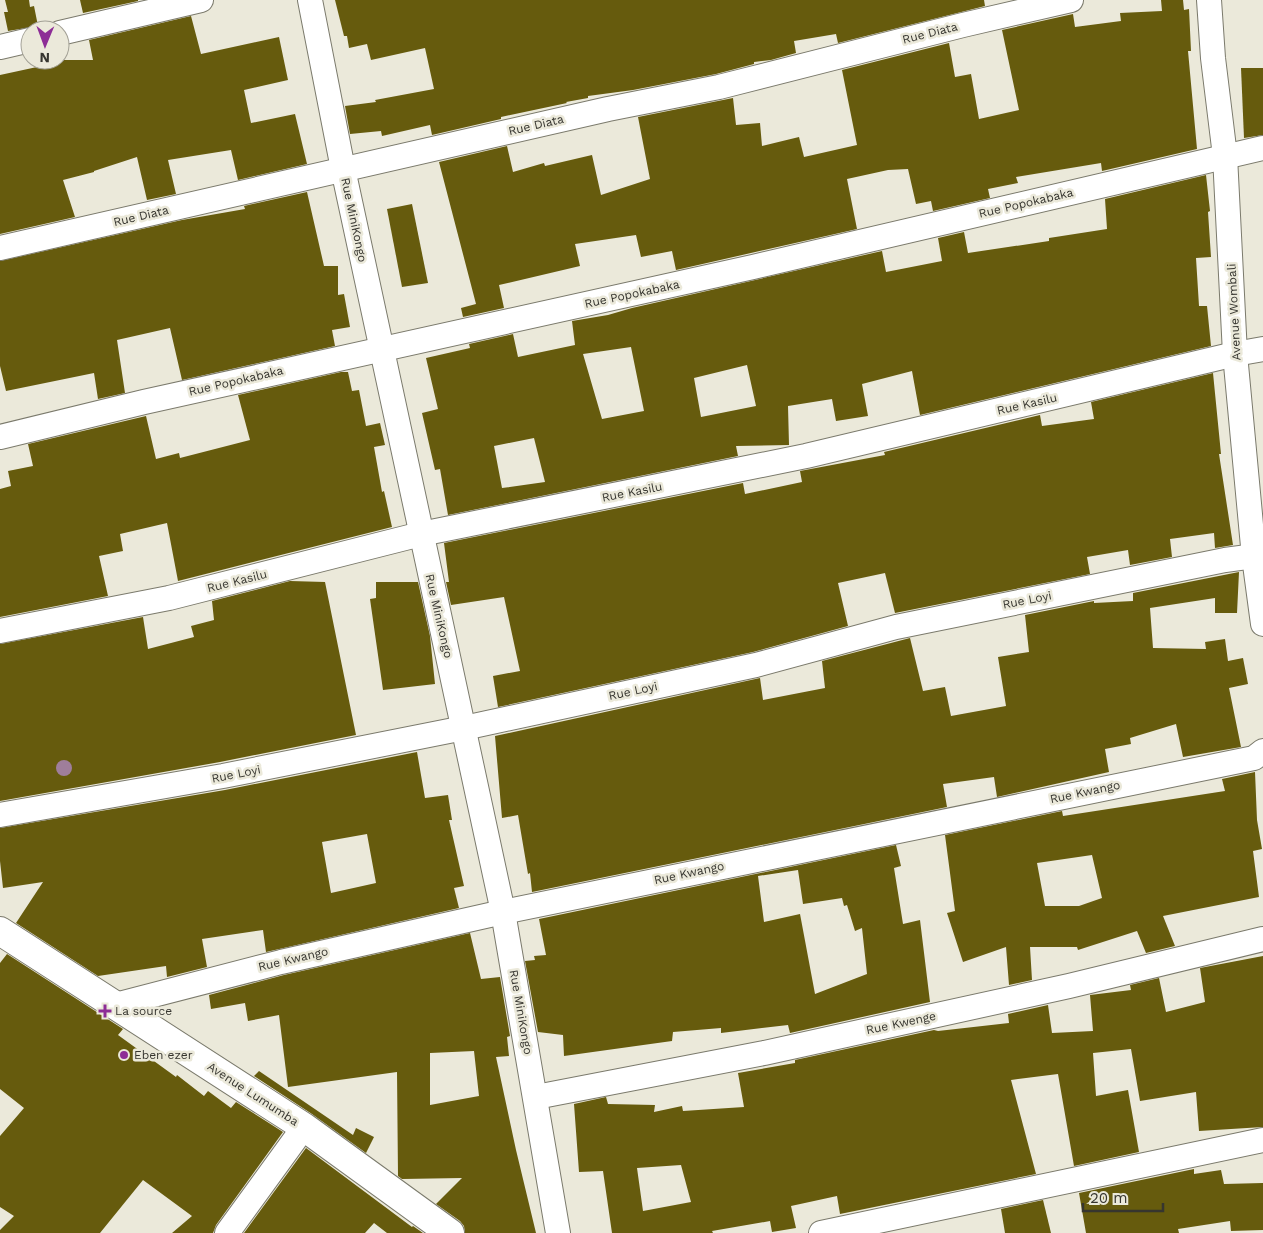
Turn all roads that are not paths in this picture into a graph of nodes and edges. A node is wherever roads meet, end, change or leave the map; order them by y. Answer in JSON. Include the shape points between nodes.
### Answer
{"nodes":[{"id":1,"x":201,"y":0,"type":"edge"},
{"id":2,"x":310,"y":0,"type":"edge"},
{"id":3,"x":1071,"y":0,"type":"edge"},
{"id":4,"x":1209,"y":0,"type":"edge"},
{"id":5,"x":70,"y":31,"type":"edge"},
{"id":6,"x":20,"y":42,"type":"edge"},
{"id":7,"x":0,"y":47,"type":"edge"},
{"id":8,"x":1263,"y":148,"type":"edge"},
{"id":9,"x":1226,"y":156,"type":"junction"},
{"id":10,"x":343,"y":169,"type":"junction"},
{"id":11,"x":0,"y":248,"type":"edge"},
{"id":12,"x":382,"y":348,"type":"junction"},
{"id":13,"x":1263,"y":349,"type":"edge"},
{"id":14,"x":1235,"y":354,"type":"junction"},
{"id":15,"x":0,"y":438,"type":"edge"},
{"id":16,"x":421,"y":534,"type":"junction"},
{"id":17,"x":1259,"y":556,"type":"edge"},
{"id":18,"x":1263,"y":624,"type":"edge"},
{"id":19,"x":0,"y":631,"type":"edge"},
{"id":20,"x":464,"y":728,"type":"junction"},
{"id":21,"x":1263,"y":751,"type":"edge"},
{"id":22,"x":0,"y":815,"type":"edge"},
{"id":23,"x":503,"y":912,"type":"junction"},
{"id":24,"x":0,"y":933,"type":"edge"},
{"id":25,"x":1263,"y":940,"type":"edge"},
{"id":26,"x":115,"y":1005,"type":"junction"},
{"id":27,"x":536,"y":1097,"type":"junction"},
{"id":28,"x":304,"y":1127,"type":"junction"},
{"id":29,"x":1263,"y":1140,"type":"edge"},
{"id":30,"x":227,"y":1233,"type":"edge"},
{"id":31,"x":450,"y":1233,"type":"edge"},
{"id":32,"x":558,"y":1233,"type":"edge"},
{"id":33,"x":821,"y":1233,"type":"edge"}],
"edges":[{"from":1,"to":5,"type":"street"},
{"from":2,"to":10,"type":"street","name":"Rue MiniKongo"},
{"from":3,"to":10,"type":"street","name":"Rue Diata","via":[[719,87]]},
{"from":4,"to":9,"type":"street","name":"Avenue Wombali"},
{"from":6,"to":7,"type":"street"},
{"from":8,"to":9,"type":"street","name":"Rue Popokabaka"},
{"from":9,"to":12,"type":"street","name":"Rue Popokabaka","via":[[753,267]]},
{"from":9,"to":14,"type":"street","name":"Avenue Wombali"},
{"from":10,"to":11,"type":"street","name":"Rue Diata"},
{"from":10,"to":12,"type":"street","name":"Rue MiniKongo"},
{"from":12,"to":15,"type":"street","name":"Rue Popokabaka"},
{"from":12,"to":16,"type":"street","name":"Rue MiniKongo"},
{"from":13,"to":14,"type":"street","name":"Rue Kasilu"},
{"from":14,"to":16,"type":"street","name":"Rue Kasilu","via":[[806,456]]},
{"from":14,"to":17,"type":"street","name":"Avenue Wombali"},
{"from":16,"to":19,"type":"street","name":"Rue Kasilu","via":[[169,598]]},
{"from":16,"to":20,"type":"street","name":"Rue MiniKongo"},
{"from":17,"to":18,"type":"street","name":"Avenue Wombali"},
{"from":17,"to":20,"type":"street","name":"Rue Loyi","via":[[1225,560],[896,627],[756,665]]},
{"from":20,"to":22,"type":"street","name":"Rue Loyi","via":[[223,776]]},
{"from":20,"to":23,"type":"street","name":"Rue MiniKongo"},
{"from":21,"to":23,"type":"street","name":"Rue Kwango","via":[[1254,758]]},
{"from":23,"to":26,"type":"street","name":"Rue Kwango","via":[[281,962]]},
{"from":23,"to":27,"type":"street","name":"Rue MiniKongo"},
{"from":24,"to":26,"type":"street","name":"Avenue Lumumba"},
{"from":25,"to":27,"type":"street","name":"Rue Kwenge","via":[[764,1053]]},
{"from":26,"to":28,"type":"street","name":"Avenue Lumumba"},
{"from":27,"to":32,"type":"street","name":"Rue MiniKongo"},
{"from":28,"to":30,"type":"street"},
{"from":28,"to":31,"type":"street","name":"Avenue Lumumba"},
{"from":29,"to":33,"type":"street"}]}
